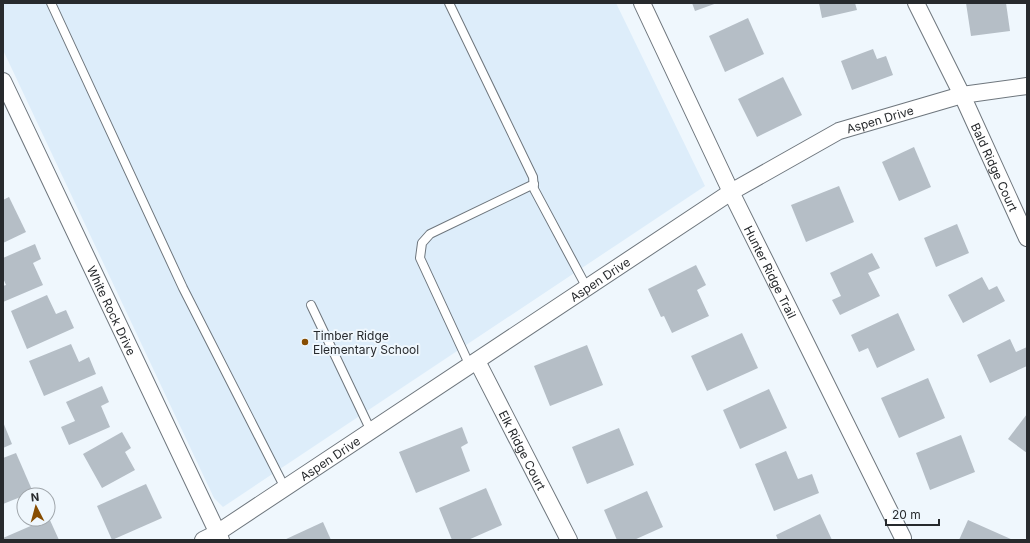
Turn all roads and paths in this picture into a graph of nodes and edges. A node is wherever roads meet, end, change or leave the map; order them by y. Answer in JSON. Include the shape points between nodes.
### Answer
{"nodes":[{"id":1,"x":51,"y":3,"type":"edge"},
{"id":2,"x":449,"y":3,"type":"edge"},
{"id":3,"x":642,"y":3,"type":"edge"},
{"id":4,"x":916,"y":3,"type":"edge"},
{"id":5,"x":3,"y":81,"type":"edge"},
{"id":6,"x":1027,"y":86,"type":"edge"},
{"id":7,"x":962,"y":95,"type":"junction"},
{"id":8,"x":534,"y":184,"type":"junction"},
{"id":9,"x":731,"y":192,"type":"junction"},
{"id":10,"x":1027,"y":238,"type":"edge"},
{"id":11,"x":587,"y":288,"type":"junction"},
{"id":12,"x":311,"y":305,"type":"dead end"},
{"id":13,"x":473,"y":363,"type":"junction"},
{"id":14,"x":371,"y":431,"type":"junction"},
{"id":15,"x":285,"y":488,"type":"junction"},
{"id":16,"x":219,"y":536,"type":"edge"},
{"id":17,"x":903,"y":538,"type":"dead end"},
{"id":18,"x":203,"y":540,"type":"edge"},
{"id":19,"x":568,"y":540,"type":"edge"}],
"edges":[{"from":1,"to":15,"type":"lane","via":[[184,288]]},
{"from":2,"to":8,"type":"lane","via":[[533,177]]},
{"from":3,"to":9,"type":"street","name":"Hunter Ridge Trail"},
{"from":4,"to":7,"type":"street","name":"Bald Ridge Court"},
{"from":5,"to":16,"type":"street","name":"White Rock Drive"},
{"from":6,"to":7,"type":"street","name":"Aspen Drive"},
{"from":7,"to":9,"type":"street","name":"Aspen Drive","via":[[839,131]]},
{"from":7,"to":10,"type":"street","name":"Bald Ridge Court"},
{"from":8,"to":11,"type":"lane","via":[[534,189]]},
{"from":8,"to":13,"type":"lane","via":[[430,234],[422,243],[420,258]]},
{"from":9,"to":11,"type":"street","name":"Aspen Drive"},
{"from":9,"to":17,"type":"street","name":"Hunter Ridge Trail"},
{"from":11,"to":13,"type":"street","name":"Aspen Drive"},
{"from":12,"to":14,"type":"lane"},
{"from":13,"to":14,"type":"street","name":"Aspen Drive"},
{"from":13,"to":19,"type":"street","name":"Elk Ridge Court"},
{"from":14,"to":15,"type":"street","name":"Aspen Drive"},
{"from":15,"to":16,"type":"street","name":"Aspen Drive"},
{"from":16,"to":18,"type":"street","name":"Aspen Drive"}]}
